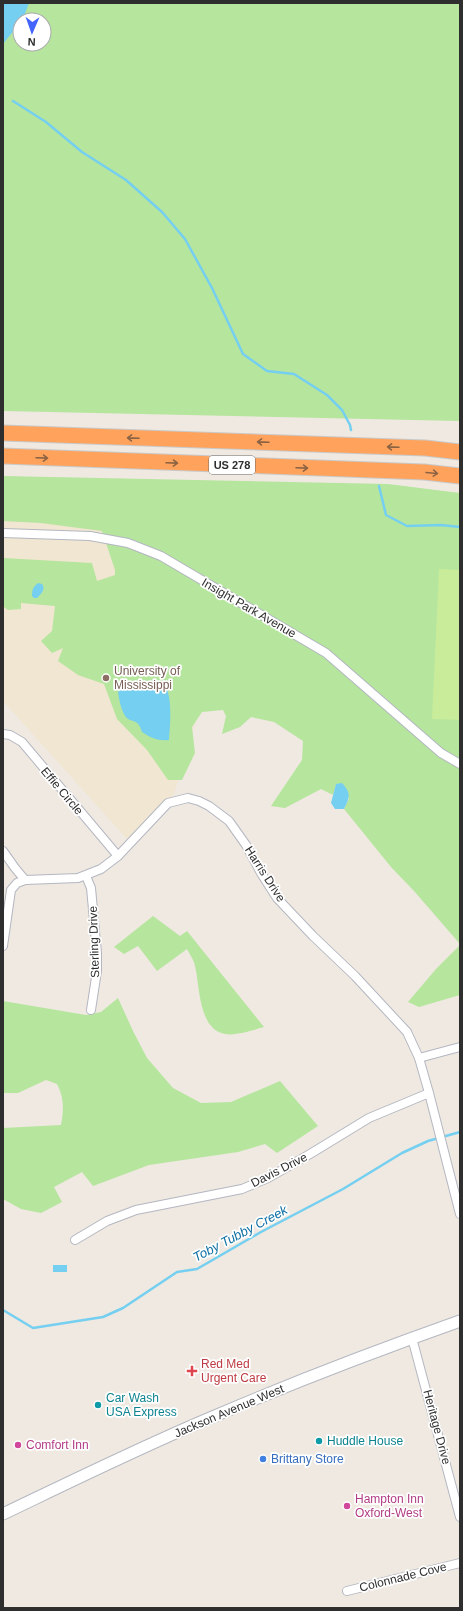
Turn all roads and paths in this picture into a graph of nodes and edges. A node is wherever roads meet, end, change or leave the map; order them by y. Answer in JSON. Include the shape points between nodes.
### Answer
{"nodes":[{"id":1,"x":3,"y":433,"type":"edge"},
{"id":2,"x":460,"y":452,"type":"edge"},
{"id":3,"x":3,"y":456,"type":"edge"},
{"id":4,"x":460,"y":476,"type":"edge"},
{"id":5,"x":3,"y":533,"type":"edge"},
{"id":6,"x":3,"y":734,"type":"edge"},
{"id":7,"x":460,"y":764,"type":"edge"},
{"id":8,"x":3,"y":851,"type":"edge"},
{"id":9,"x":118,"y":856,"type":"junction"},
{"id":10,"x":86,"y":876,"type":"junction"},
{"id":11,"x":25,"y":880,"type":"junction"},
{"id":12,"x":3,"y":946,"type":"edge"},
{"id":13,"x":91,"y":1010,"type":"dead end"},
{"id":14,"x":460,"y":1047,"type":"edge"},
{"id":15,"x":419,"y":1058,"type":"junction"},
{"id":16,"x":429,"y":1093,"type":"junction"},
{"id":17,"x":460,"y":1214,"type":"edge"},
{"id":18,"x":75,"y":1240,"type":"dead end"},
{"id":19,"x":460,"y":1321,"type":"edge"},
{"id":20,"x":412,"y":1338,"type":"junction"},
{"id":21,"x":3,"y":1514,"type":"edge"},
{"id":22,"x":460,"y":1518,"type":"edge"},
{"id":23,"x":460,"y":1563,"type":"edge"},
{"id":24,"x":347,"y":1591,"type":"dead end"}],
"edges":[{"from":2,"to":1,"type":"highway","number":"US 278","one_way":true,"via":[[425,448]]},
{"from":3,"to":4,"type":"highway","number":"US 278","one_way":true,"via":[[424,472]]},
{"from":5,"to":7,"type":"street","name":"Insight Park Avenue","via":[[90,536],[128,543],[161,556],[326,653],[441,754]]},
{"from":6,"to":9,"type":"street","name":"Effie Circle","via":[[22,742]]},
{"from":8,"to":11,"type":"street"},
{"from":9,"to":10,"type":"street","name":"Harris Drive","via":[[101,869]]},
{"from":9,"to":15,"type":"street","name":"Harris Drive","via":[[168,803],[188,798],[199,800],[209,806],[229,821],[277,898],[407,1032]]},
{"from":10,"to":11,"type":"street","name":"Harris Drive"},
{"from":10,"to":13,"type":"street","name":"Sterling Drive","via":[[92,893],[97,953]]},
{"from":11,"to":12,"type":"street","via":[[17,883],[11,890]]},
{"from":14,"to":15,"type":"street"},
{"from":15,"to":16,"type":"street","name":"Harris Drive"},
{"from":16,"to":17,"type":"street","name":"Harris Drive"},
{"from":16,"to":18,"type":"street","name":"Davis Drive","via":[[369,1118],[268,1178],[242,1189],[136,1210],[107,1221]]},
{"from":19,"to":20,"type":"main road","name":"Jackson Avenue West"},
{"from":20,"to":21,"type":"main road","name":"Jackson Avenue West","via":[[216,1415]]},
{"from":20,"to":22,"type":"street","name":"Heritage Drive"},
{"from":23,"to":24,"type":"street","name":"Colonnade Cove"}]}
